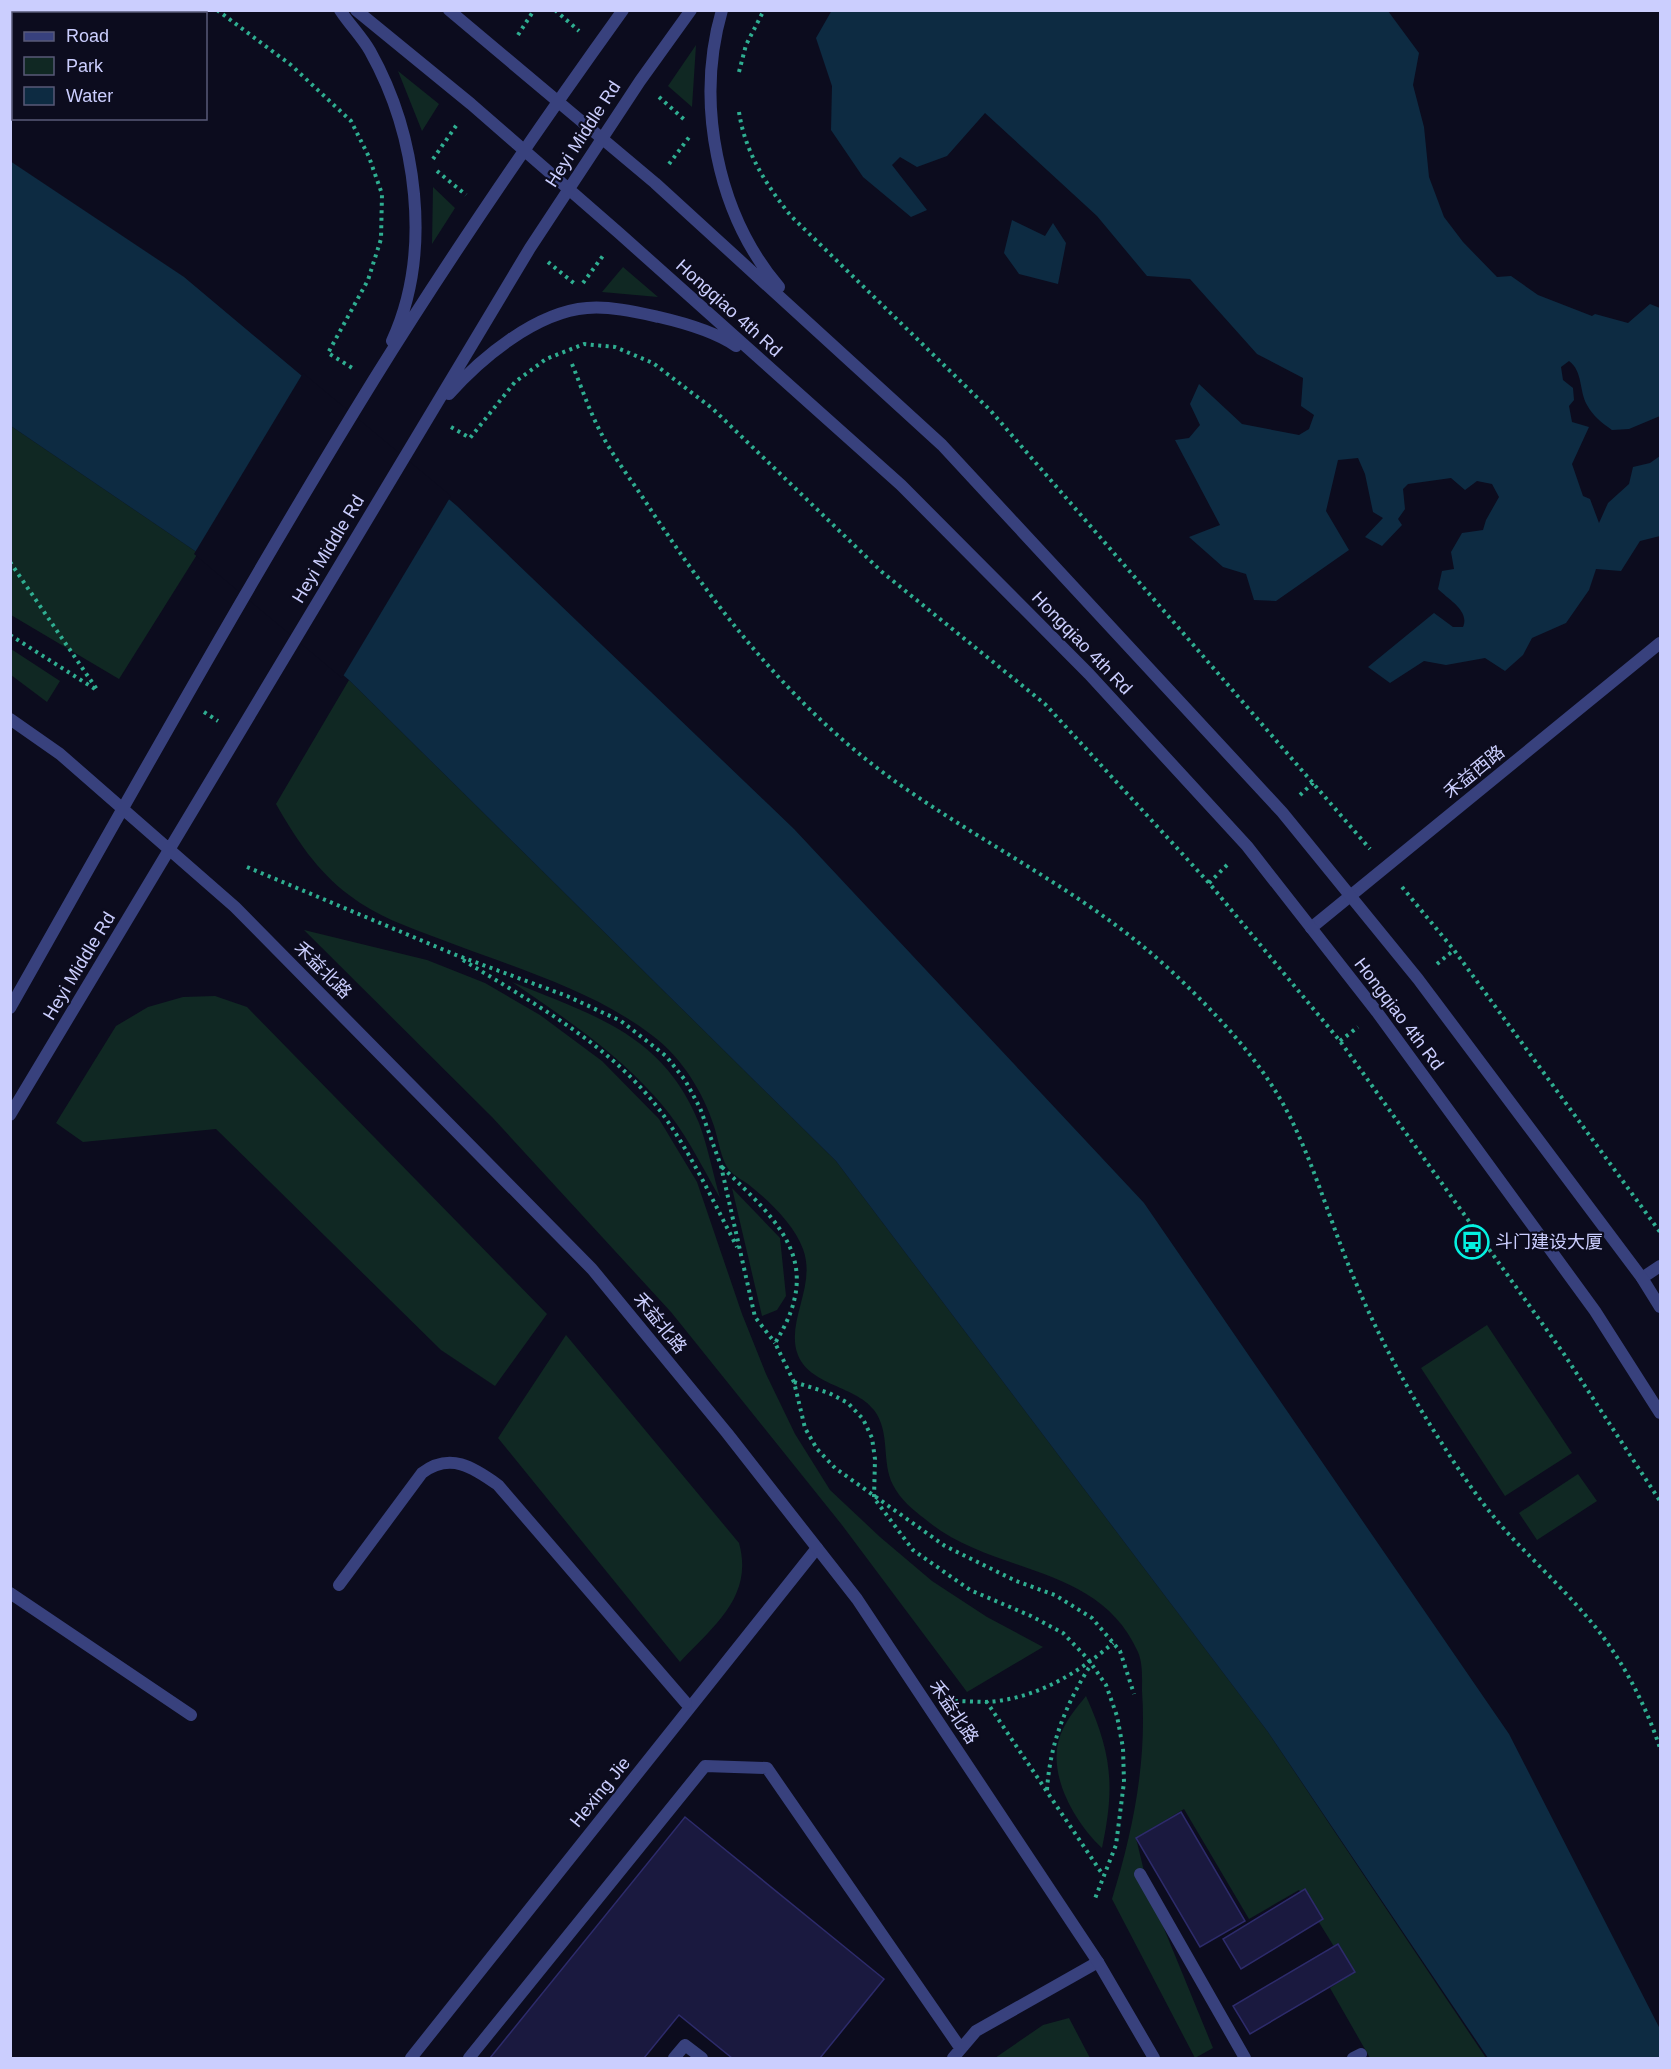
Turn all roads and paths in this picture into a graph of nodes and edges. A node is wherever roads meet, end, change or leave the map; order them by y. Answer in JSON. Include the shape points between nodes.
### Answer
{"nodes":[{"id":1,"x":217,"y":10,"type":"edge"},
{"id":2,"x":340,"y":10,"type":"edge"},
{"id":3,"x":356,"y":10,"type":"edge"},
{"id":4,"x":449,"y":10,"type":"edge"},
{"id":5,"x":623,"y":10,"type":"edge"},
{"id":6,"x":691,"y":10,"type":"edge"},
{"id":7,"x":722,"y":10,"type":"edge"},
{"id":8,"x":764,"y":10,"type":"edge"},
{"id":9,"x":738,"y":79,"type":"dead end"},
{"id":10,"x":559,"y":102,"type":"junction"},
{"id":11,"x":738,"y":108,"type":"dead end"},
{"id":12,"x":695,"y":128,"type":"dead end"},
{"id":13,"x":602,"y":139,"type":"junction"},
{"id":14,"x":525,"y":151,"type":"junction"},
{"id":15,"x":655,"y":183,"type":"junction"},
{"id":16,"x":568,"y":189,"type":"junction"},
{"id":17,"x":619,"y":233,"type":"junction"},
{"id":18,"x":579,"y":288,"type":"dead end"},
{"id":19,"x":811,"y":325,"type":"junction"},
{"id":20,"x":572,"y":364,"type":"dead end"},
{"id":21,"x":770,"y":368,"type":"junction"},
{"id":22,"x":373,"y":381,"type":"junction"},
{"id":23,"x":430,"y":415,"type":"junction"},
{"id":24,"x":10,"y":562,"type":"edge"},
{"id":25,"x":10,"y":635,"type":"edge"},
{"id":26,"x":1660,"y":644,"type":"edge"},
{"id":27,"x":185,"y":701,"type":"junction"},
{"id":28,"x":10,"y":719,"type":"edge"},
{"id":29,"x":238,"y":734,"type":"junction"},
{"id":30,"x":124,"y":809,"type":"junction"},
{"id":31,"x":170,"y":849,"type":"junction"},
{"id":32,"x":247,"y":867,"type":"dead end"},
{"id":33,"x":1385,"y":867,"type":"junction"},
{"id":34,"x":1350,"y":896,"type":"junction"},
{"id":35,"x":1311,"y":928,"type":"junction"},
{"id":36,"x":456,"y":955,"type":"junction"},
{"id":37,"x":10,"y":1008,"type":"edge"},
{"id":38,"x":10,"y":1116,"type":"edge"},
{"id":39,"x":721,"y":1166,"type":"junction"},
{"id":40,"x":1660,"y":1232,"type":"edge"},
{"id":41,"x":741,"y":1253,"type":"junction"},
{"id":42,"x":1660,"y":1266,"type":"edge"},
{"id":43,"x":1642,"y":1278,"type":"junction"},
{"id":44,"x":1660,"y":1307,"type":"edge"},
{"id":45,"x":775,"y":1343,"type":"junction"},
{"id":46,"x":794,"y":1382,"type":"junction"},
{"id":47,"x":1660,"y":1413,"type":"edge"},
{"id":48,"x":874,"y":1498,"type":"junction"},
{"id":49,"x":1660,"y":1501,"type":"edge"},
{"id":50,"x":817,"y":1548,"type":"junction"},
{"id":51,"x":339,"y":1585,"type":"dead end"},
{"id":52,"x":10,"y":1593,"type":"edge"},
{"id":53,"x":1113,"y":1643,"type":"junction"},
{"id":54,"x":1093,"y":1661,"type":"junction"},
{"id":55,"x":1134,"y":1694,"type":"dead end"},
{"id":56,"x":953,"y":1701,"type":"dead end"},
{"id":57,"x":986,"y":1701,"type":"junction"},
{"id":58,"x":686,"y":1703,"type":"dead end"},
{"id":59,"x":191,"y":1715,"type":"dead end"},
{"id":60,"x":1660,"y":1748,"type":"edge"},
{"id":61,"x":1047,"y":1791,"type":"junction"},
{"id":62,"x":1140,"y":1874,"type":"dead end"},
{"id":63,"x":1104,"y":1876,"type":"junction"},
{"id":64,"x":1094,"y":1901,"type":"dead end"},
{"id":65,"x":1098,"y":1962,"type":"junction"},
{"id":66,"x":957,"y":2054,"type":"edge"},
{"id":67,"x":411,"y":2058,"type":"edge"},
{"id":68,"x":469,"y":2058,"type":"edge"},
{"id":69,"x":674,"y":2058,"type":"edge"},
{"id":70,"x":702,"y":2058,"type":"edge"},
{"id":71,"x":1154,"y":2058,"type":"edge"},
{"id":72,"x":1245,"y":2058,"type":"edge"}],
"edges":[{"from":1,"to":22,"type":"path","via":[[291,64],[351,121],[369,157],[382,195],[381,239],[368,280],[328,353]]},
{"from":2,"to":22,"type":"street","via":[[369,50],[393,100],[408,158],[416,214],[412,271],[399,325]]},
{"from":3,"to":14,"type":"street","name":"Hongqiao 4th Rd"},
{"from":4,"to":10,"type":"street","name":"Hongqiao 4th Rd"},
{"from":5,"to":10,"type":"street","name":"Heyi Middle Rd"},
{"from":6,"to":13,"type":"street","name":"Heyi Middle Rd"},
{"from":7,"to":19,"type":"street","via":[[712,69],[712,123],[721,175],[740,225],[769,275]]},
{"from":8,"to":9,"type":"path","via":[[746,45]]},
{"from":10,"to":13,"type":"street","name":"Hongqiao 4th Rd"},
{"from":10,"to":14,"type":"street","name":"Heyi Middle Rd"},
{"from":11,"to":33,"type":"path","via":[[754,161],[791,216],[990,410]]},
{"from":12,"to":15,"type":"path"},
{"from":13,"to":15,"type":"street","name":"Hongqiao 4th Rd"},
{"from":13,"to":16,"type":"street","name":"Heyi Middle Rd"},
{"from":14,"to":16,"type":"street","name":"Hongqiao 4th Rd"},
{"from":14,"to":22,"type":"street","name":"Heyi Middle Rd"},
{"from":15,"to":19,"type":"street","name":"Hongqiao 4th Rd"},
{"from":16,"to":17,"type":"street","name":"Hongqiao 4th Rd"},
{"from":16,"to":23,"type":"street","name":"Heyi Middle Rd"},
{"from":17,"to":18,"type":"path"},
{"from":17,"to":21,"type":"street","name":"Hongqiao 4th Rd"},
{"from":19,"to":34,"type":"street","name":"Hongqiao 4th Rd","via":[[942,445],[1282,812]]},
{"from":20,"to":60,"type":"path","via":[[600,433],[679,553],[740,633],[806,708],[855,752],[906,789],[1121,928],[1214,1014],[1254,1062],[1288,1114],[1379,1336],[1441,1442],[1514,1540],[1599,1631],[1633,1684]]},
{"from":21,"to":23,"type":"street","via":[[727,340],[681,322],[632,311],[585,308],[541,321],[501,346],[463,378]]},
{"from":21,"to":35,"type":"street","name":"Hongqiao 4th Rd","via":[[901,485],[1089,674],[1247,846]]},
{"from":22,"to":27,"type":"street","name":"Heyi Middle Rd"},
{"from":23,"to":29,"type":"street","name":"Heyi Middle Rd"},
{"from":23,"to":49,"type":"path","via":[[470,438],[515,382],[546,359],[584,344],[615,346],[653,363],[713,409],[882,572],[1045,704],[1209,883],[1340,1041],[1564,1354]]},
{"from":24,"to":25,"type":"path","via":[[98,691]]},
{"from":26,"to":33,"type":"street","name":"禾益西路"},
{"from":27,"to":29,"type":"path"},
{"from":27,"to":30,"type":"street","name":"Heyi Middle Rd"},
{"from":28,"to":30,"type":"street","name":"禾益北路","via":[[60,754]]},
{"from":29,"to":31,"type":"street","name":"Heyi Middle Rd"},
{"from":30,"to":31,"type":"street","name":"禾益北路"},
{"from":30,"to":37,"type":"street","name":"Heyi Middle Rd"},
{"from":31,"to":38,"type":"street","name":"Heyi Middle Rd"},
{"from":31,"to":50,"type":"street","name":"禾益北路","via":[[236,907],[592,1269]]},
{"from":32,"to":36,"type":"path"},
{"from":33,"to":34,"type":"street","name":"禾益西路"},
{"from":33,"to":40,"type":"path","via":[[1454,950]]},
{"from":34,"to":35,"type":"street","name":"禾益西路"},
{"from":34,"to":43,"type":"street","name":"Hongqiao 4th Rd","via":[[1418,979]]},
{"from":35,"to":47,"type":"street","name":"Hongqiao 4th Rd","via":[[1595,1311]]},
{"from":36,"to":39,"type":"path","via":[[567,996],[645,1036],[685,1080],[700,1108]]},
{"from":36,"to":41,"type":"path","via":[[544,1010],[628,1075],[663,1115],[691,1159]]},
{"from":39,"to":41,"type":"path"},
{"from":39,"to":45,"type":"path","via":[[767,1210],[787,1238],[798,1269],[788,1323]]},
{"from":41,"to":45,"type":"path","via":[[755,1317]]},
{"from":42,"to":43,"type":"street"},
{"from":43,"to":44,"type":"street","name":"Hongqiao 4th Rd"},
{"from":45,"to":46,"type":"path"},
{"from":46,"to":48,"type":"path","via":[[805,1428],[817,1449]]},
{"from":46,"to":48,"type":"path","via":[[848,1403],[863,1419],[872,1438],[875,1459]]},
{"from":48,"to":53,"type":"path","via":[[945,1546],[1016,1581],[1055,1595],[1092,1618]]},
{"from":48,"to":63,"type":"path","via":[[913,1550],[970,1590],[1063,1633],[1106,1685],[1123,1748],[1124,1782],[1116,1845]]},
{"from":50,"to":65,"type":"street","name":"禾益北路","via":[[857,1599]]},
{"from":50,"to":67,"type":"street","name":"Hexing Jie"},
{"from":51,"to":58,"type":"street","via":[[422,1473],[445,1462],[472,1466],[498,1485]]},
{"from":52,"to":59,"type":"street"},
{"from":53,"to":54,"type":"path"},
{"from":53,"to":55,"type":"path","via":[[1120,1651]]},
{"from":54,"to":57,"type":"path","via":[[1043,1687]]},
{"from":54,"to":61,"type":"path","via":[[1059,1724],[1049,1761]]},
{"from":56,"to":57,"type":"path"},
{"from":57,"to":61,"type":"path"},
{"from":61,"to":63,"type":"path"},
{"from":62,"to":72,"type":"street"},
{"from":63,"to":64,"type":"path"},
{"from":65,"to":66,"type":"street","via":[[976,2031]]},
{"from":65,"to":71,"type":"street","name":"禾益北路"},
{"from":66,"to":68,"type":"street","via":[[767,1768],[705,1766]]},
{"from":69,"to":70,"type":"street","via":[[685,2045]]}]}
